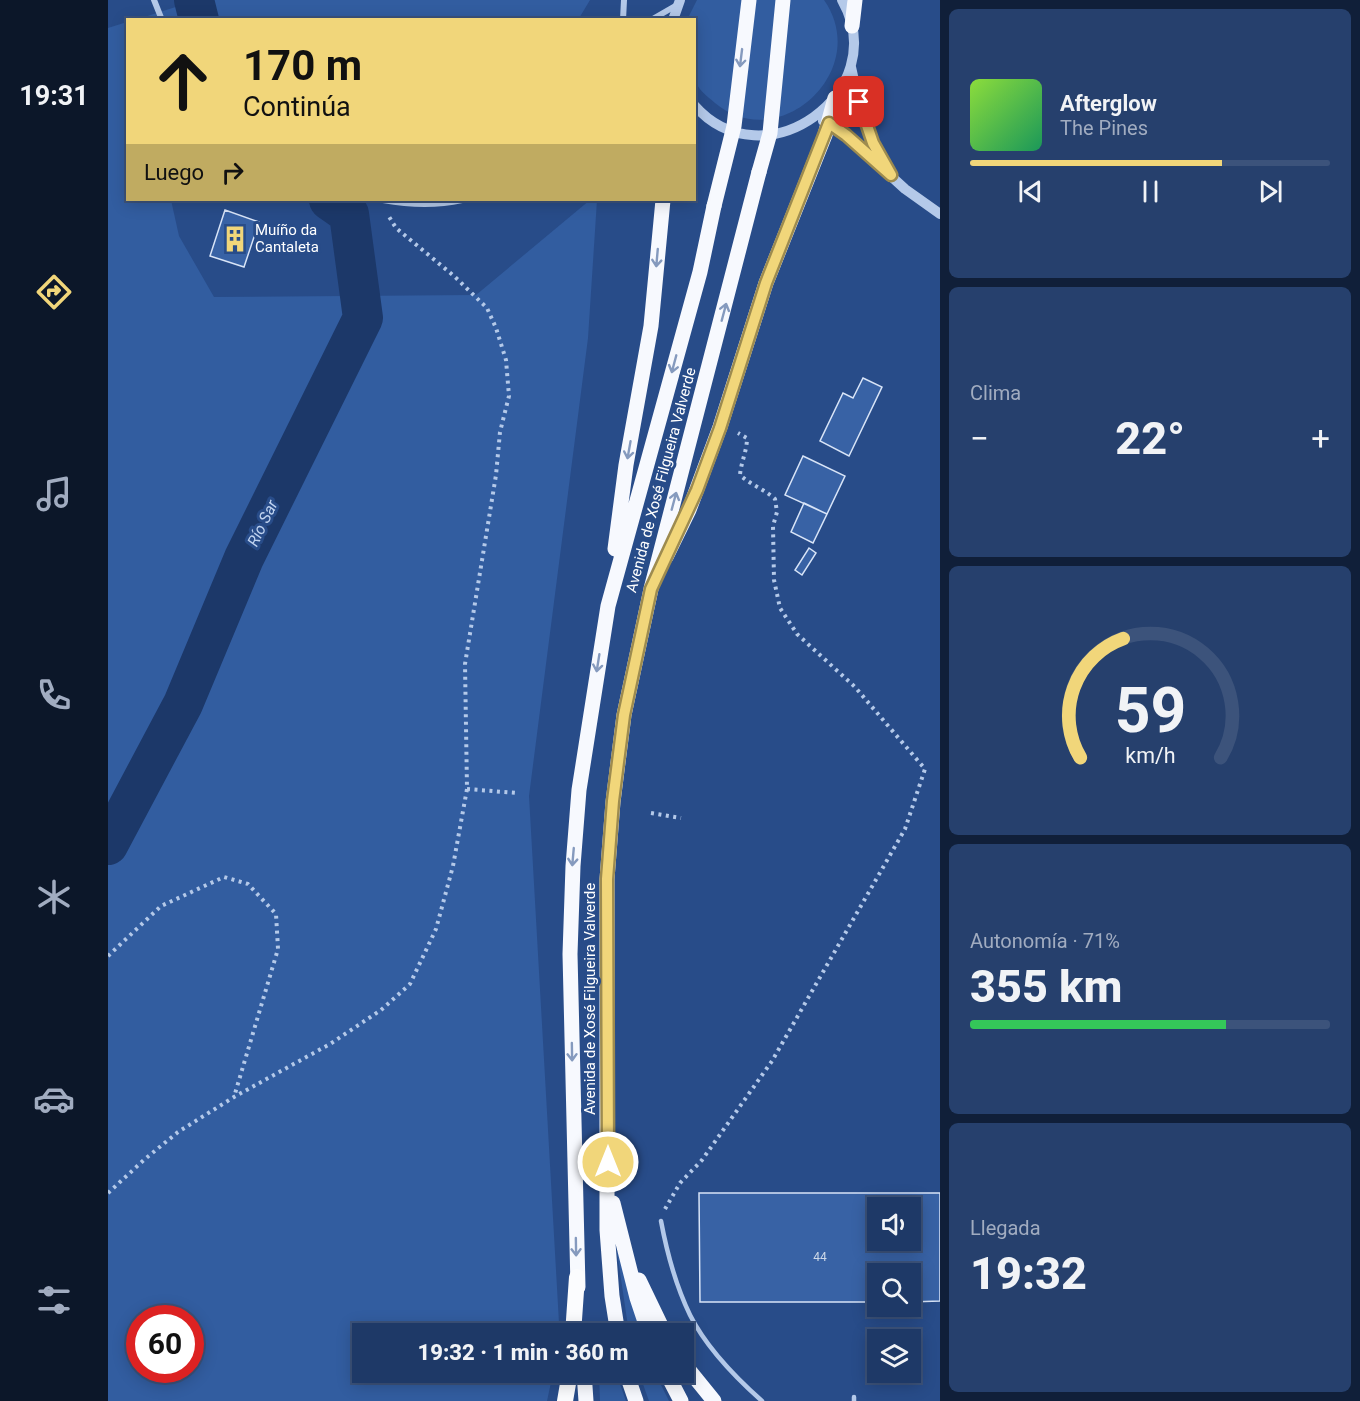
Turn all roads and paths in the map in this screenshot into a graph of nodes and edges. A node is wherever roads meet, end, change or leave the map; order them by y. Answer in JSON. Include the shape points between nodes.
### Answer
{"nodes":[{"id":1,"x":154,"y":0,"type":"edge"},
{"id":2,"x":624,"y":0,"type":"edge"},
{"id":3,"x":748,"y":0,"type":"edge"},
{"id":4,"x":783,"y":0,"type":"edge"},
{"id":5,"x":842,"y":0,"type":"edge"},
{"id":6,"x":855,"y":0,"type":"edge"},
{"id":7,"x":679,"y":2,"type":"edge"},
{"id":8,"x":161,"y":18,"type":"edge"},
{"id":9,"x":623,"y":18,"type":"edge"},
{"id":10,"x":654,"y":18,"type":"edge"},
{"id":11,"x":674,"y":18,"type":"edge"},
{"id":12,"x":852,"y":26,"type":"junction"},
{"id":13,"x":851,"y":66,"type":"junction"},
{"id":14,"x":835,"y":98,"type":"junction"},
{"id":15,"x":696,"y":107,"type":"edge"},
{"id":16,"x":811,"y":121,"type":"junction"},
{"id":17,"x":829,"y":123,"type":"junction"},
{"id":18,"x":891,"y":175,"type":"junction"},
{"id":19,"x":383,"y":201,"type":"edge"},
{"id":20,"x":390,"y":201,"type":"edge"},
{"id":21,"x":457,"y":201,"type":"edge"},
{"id":22,"x":663,"y":201,"type":"edge"},
{"id":23,"x":940,"y":214,"type":"edge"},
{"id":24,"x":731,"y":430,"type":"dead end"},
{"id":25,"x":651,"y":589,"type":"junction"},
{"id":26,"x":608,"y":606,"type":"junction"},
{"id":27,"x":467,"y":789,"type":"junction"},
{"id":28,"x":517,"y":793,"type":"dead end"},
{"id":29,"x":651,"y":813,"type":"dead end"},
{"id":30,"x":681,"y":818,"type":"dead end"},
{"id":31,"x":108,"y":956,"type":"edge"},
{"id":32,"x":234,"y":1097,"type":"junction"},
{"id":33,"x":608,"y":1162,"type":"junction"},
{"id":34,"x":108,"y":1193,"type":"edge"},
{"id":35,"x":661,"y":1221,"type":"joint"},
{"id":36,"x":625,"y":1253,"type":"junction"},
{"id":37,"x":577,"y":1277,"type":"junction"},
{"id":38,"x":574,"y":1323,"type":"edge"},
{"id":39,"x":580,"y":1323,"type":"edge"},
{"id":40,"x":616,"y":1323,"type":"edge"},
{"id":41,"x":645,"y":1323,"type":"edge"},
{"id":42,"x":660,"y":1323,"type":"edge"},
{"id":43,"x":694,"y":1376,"type":"edge"},
{"id":44,"x":568,"y":1383,"type":"edge"},
{"id":45,"x":585,"y":1383,"type":"edge"},
{"id":46,"x":630,"y":1383,"type":"edge"},
{"id":47,"x":672,"y":1383,"type":"edge"},
{"id":48,"x":566,"y":1401,"type":"edge"},
{"id":49,"x":586,"y":1401,"type":"edge"},
{"id":50,"x":636,"y":1401,"type":"edge"},
{"id":51,"x":681,"y":1401,"type":"edge"},
{"id":52,"x":714,"y":1401,"type":"edge"},
{"id":53,"x":762,"y":1401,"type":"edge"}],
"edges":[{"from":1,"to":8,"type":"street"},
{"from":2,"to":9,"type":"street"},
{"from":3,"to":26,"type":"main road","name":"Avenida de Xosé Filgueira Valverde","one_way":true,"bridge":true,"via":[[734,126],[700,272]]},
{"from":25,"to":4,"type":"main road","name":"Avenida de Xosé Filgueira Valverde","one_way":true,"bridge":true,"via":[[770,133]]},
{"from":5,"to":12,"type":"street"},
{"from":6,"to":12,"type":"main road"},
{"from":7,"to":10,"type":"street"},
{"from":7,"to":11,"type":"street"},
{"from":12,"to":13,"type":"street"},
{"from":13,"to":14,"type":"street"},
{"from":13,"to":18,"type":"street","via":[[863,120]]},
{"from":14,"to":16,"type":"street"},
{"from":14,"to":17,"type":"main road"},
{"from":15,"to":16,"type":"street","via":[[712,120],[744,133],[778,133]]},
{"from":16,"to":17,"type":"street"},
{"from":17,"to":18,"type":"street"},
{"from":17,"to":25,"type":"main road","via":[[766,283],[693,500]]},
{"from":18,"to":23,"type":"street"},
{"from":19,"to":27,"type":"path","via":[[396,228],[487,308],[506,360],[509,396],[500,432],[465,664]]},
{"from":20,"to":21,"type":"street"},
{"from":22,"to":26,"type":"main road","one_way":true,"via":[[651,326],[626,465]]},
{"from":24,"to":35,"type":"path","via":[[747,438],[740,475],[775,498],[774,580],[780,608],[797,634],[855,687],[925,769],[905,830],[772,1061],[702,1160],[680,1183],[667,1202]]},
{"from":25,"to":33,"type":"main road","name":"Avenida de Xosé Filgueira Valverde","via":[[624,715],[607,879]]},
{"from":26,"to":37,"type":"main road","name":"Avenida de Xosé Filgueira Valverde","one_way":true,"via":[[579,790],[573,866],[570,954]]},
{"from":27,"to":28,"type":"path"},
{"from":27,"to":32,"type":"path","via":[[436,929],[410,984],[381,1010],[330,1044]]},
{"from":29,"to":30,"type":"path"},
{"from":31,"to":32,"type":"path","via":[[160,906],[224,877],[249,884],[276,914],[278,949]]},
{"from":32,"to":34,"type":"path","via":[[178,1132]]},
{"from":33,"to":36,"type":"main road"},
{"from":33,"to":40,"type":"main road","name":"Avenida de Xosé Filgueira Valverde","via":[[606,1230]]},
{"from":35,"to":53,"type":"lane","via":[[691,1316],[717,1354]]},
{"from":36,"to":41,"type":"main road"},
{"from":36,"to":42,"type":"main road"},
{"from":37,"to":38,"type":"highway"},
{"from":37,"to":39,"type":"main road","name":"Avenida de Xosé Filgueira Valverde"},
{"from":43,"to":52,"type":"main road"},
{"from":44,"to":48,"type":"highway"},
{"from":45,"to":49,"type":"main road"},
{"from":46,"to":50,"type":"main road"},
{"from":47,"to":51,"type":"main road"}]}
